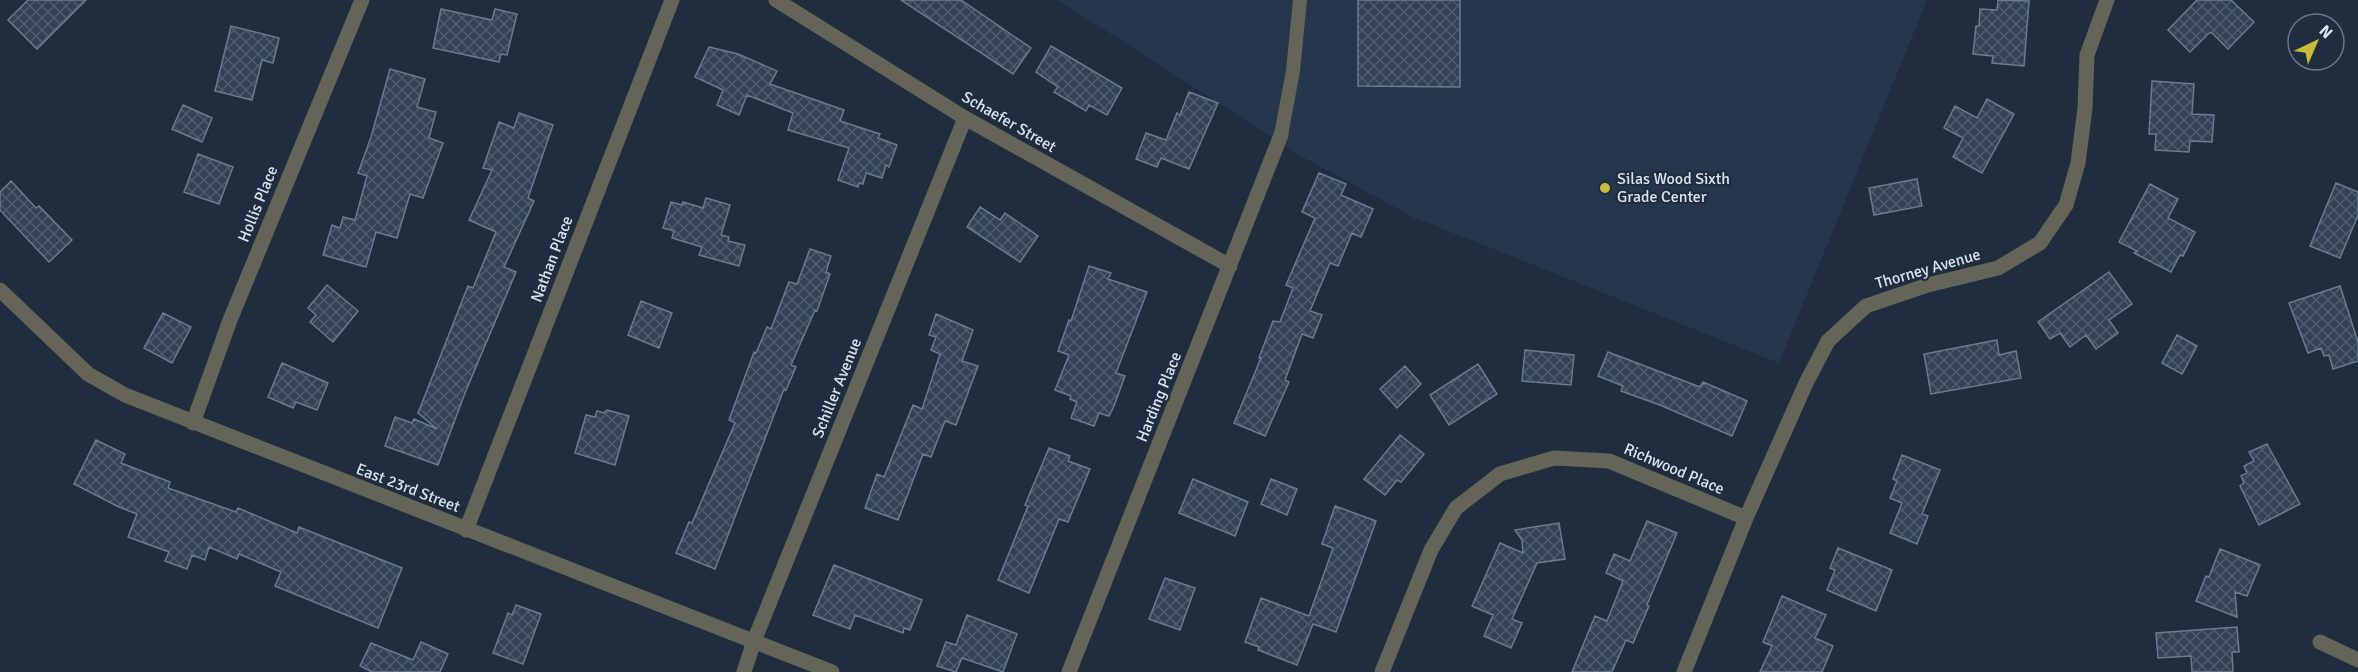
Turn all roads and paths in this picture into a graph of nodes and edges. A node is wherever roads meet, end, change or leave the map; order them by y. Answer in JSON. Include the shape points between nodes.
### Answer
{"nodes":[{"id":1,"x":362,"y":0,"type":"edge"},
{"id":2,"x":672,"y":0,"type":"edge"},
{"id":3,"x":776,"y":0,"type":"edge"},
{"id":4,"x":1300,"y":0,"type":"edge"},
{"id":5,"x":2107,"y":0,"type":"edge"},
{"id":6,"x":965,"y":118,"type":"junction"},
{"id":7,"x":1281,"y":135,"type":"joint"},
{"id":8,"x":1230,"y":266,"type":"junction"},
{"id":9,"x":0,"y":290,"type":"edge"},
{"id":10,"x":193,"y":423,"type":"junction"},
{"id":11,"x":1746,"y":518,"type":"junction"},
{"id":12,"x":466,"y":530,"type":"junction"},
{"id":13,"x":754,"y":641,"type":"junction"},
{"id":14,"x":2320,"y":642,"type":"dead end"},
{"id":15,"x":2358,"y":660,"type":"edge"},
{"id":16,"x":744,"y":672,"type":"edge"},
{"id":17,"x":832,"y":672,"type":"edge"},
{"id":18,"x":1069,"y":672,"type":"edge"},
{"id":19,"x":1382,"y":672,"type":"edge"},
{"id":20,"x":1684,"y":672,"type":"edge"}],
"edges":[{"from":1,"to":10,"type":"street","name":"Hollis Place","via":[[230,320]]},
{"from":2,"to":12,"type":"street","name":"Nathan Place"},
{"from":3,"to":6,"type":"street","name":"Schaefer Street"},
{"from":4,"to":7,"type":"lane"},
{"from":5,"to":11,"type":"street","name":"Thorney Avenue","via":[[2087,55],[2078,163],[2066,205],[2040,243],[1998,268],[1928,285],[1866,306],[1828,341]]},
{"from":6,"to":8,"type":"street","name":"Schaefer Street"},
{"from":6,"to":13,"type":"street","name":"Schiller Avenue"},
{"from":7,"to":8,"type":"street","name":"Harding Place"},
{"from":8,"to":18,"type":"street","name":"Harding Place"},
{"from":9,"to":10,"type":"street","name":"East 23rd Street","via":[[88,374]]},
{"from":10,"to":12,"type":"street","name":"East 23rd Street"},
{"from":11,"to":19,"type":"street","name":"Richwood Place","via":[[1609,461],[1554,458],[1500,474],[1456,508],[1431,550]]},
{"from":11,"to":20,"type":"street","name":"Thorney Avenue"},
{"from":12,"to":13,"type":"street","name":"East 23rd Street"},
{"from":13,"to":16,"type":"street","name":"Schiller Avenue"},
{"from":13,"to":17,"type":"street","name":"East 23rd Street"},
{"from":14,"to":15,"type":"street"}]}
